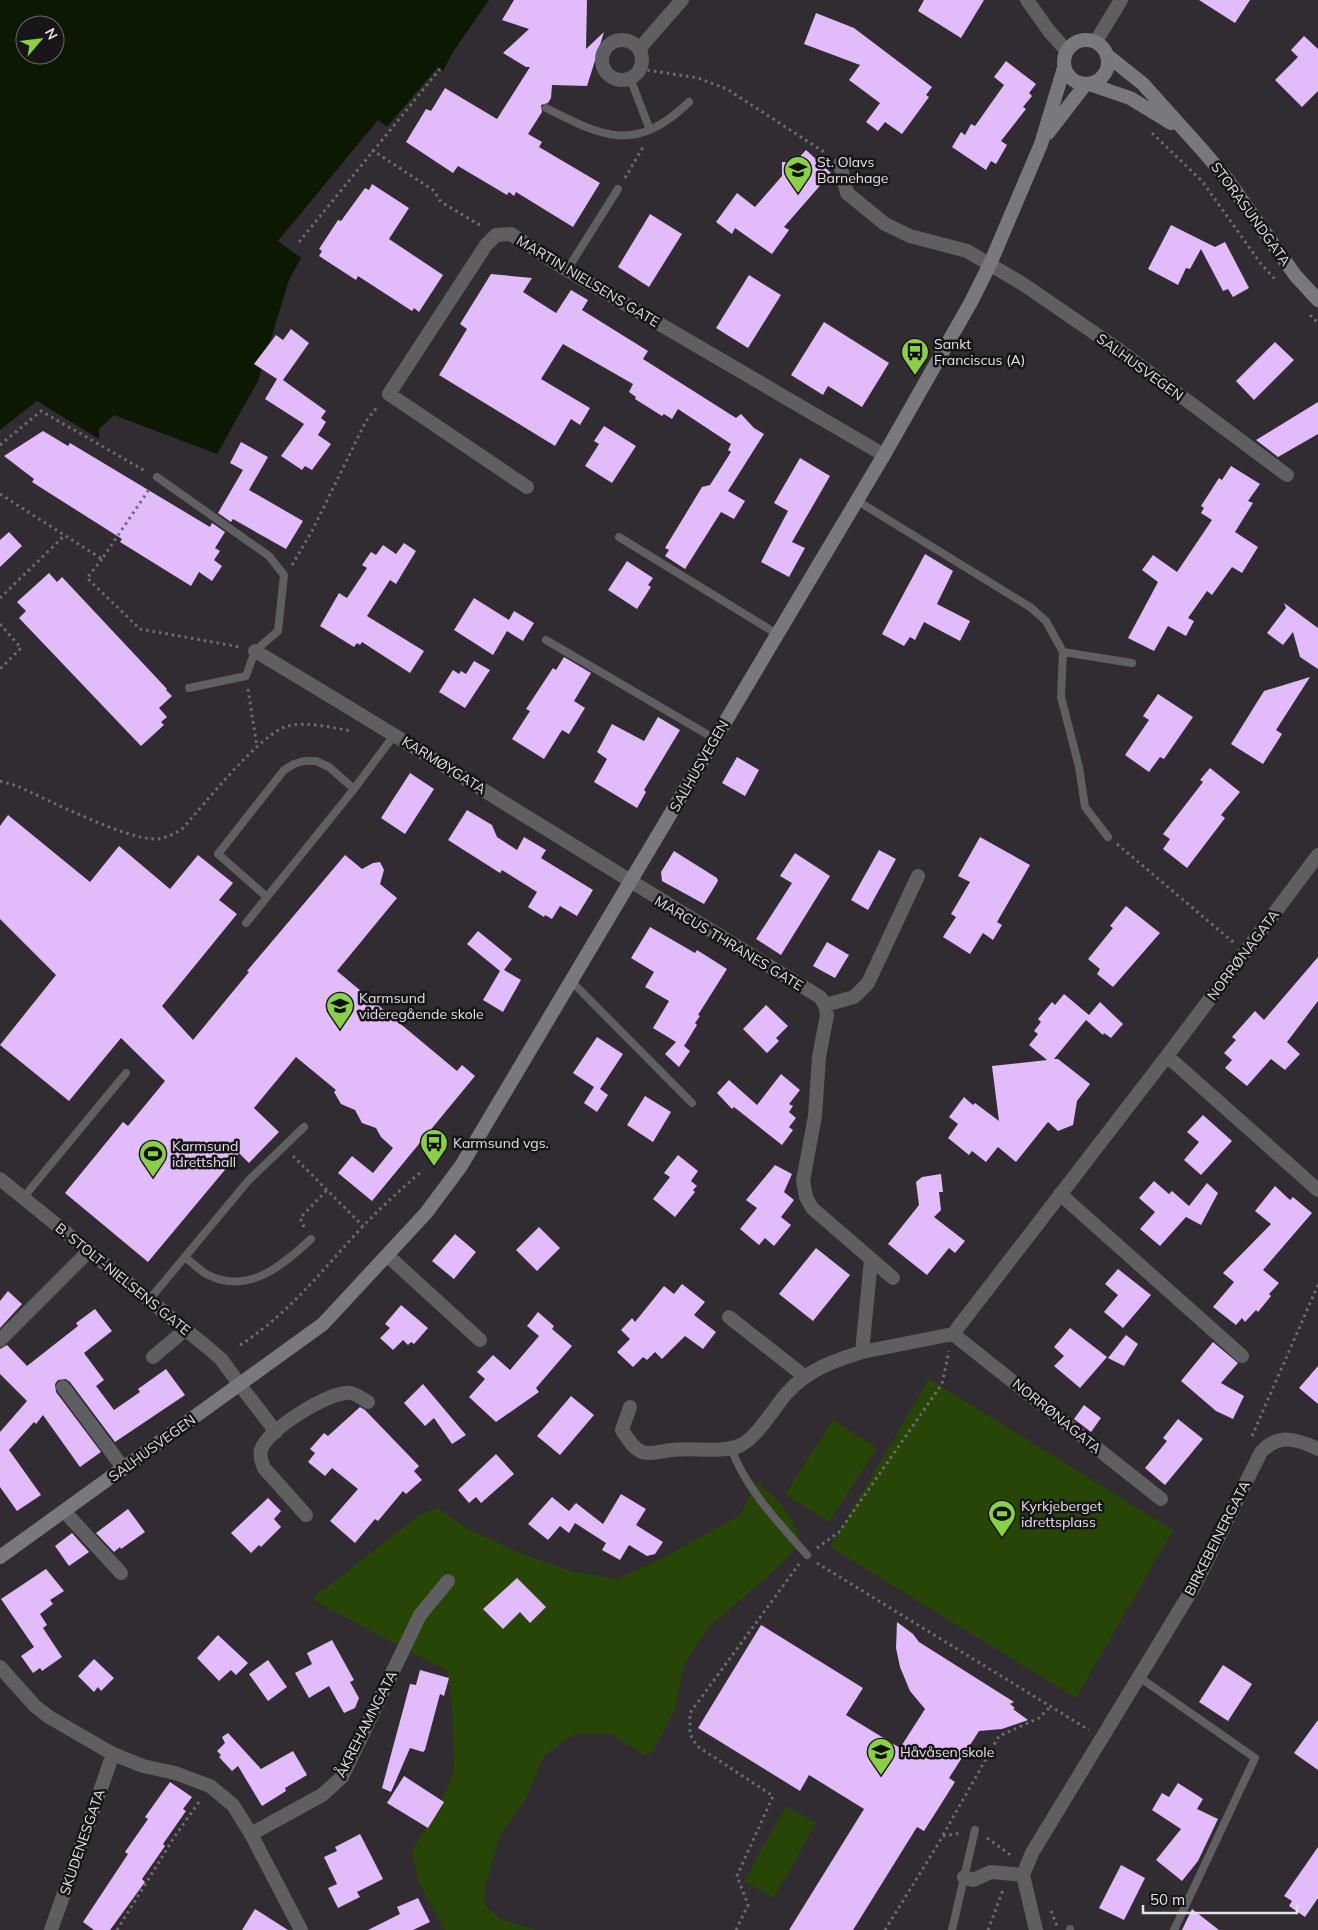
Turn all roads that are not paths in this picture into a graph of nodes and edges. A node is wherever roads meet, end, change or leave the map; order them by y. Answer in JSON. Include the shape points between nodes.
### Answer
{"nodes":[{"id":1,"x":682,"y":0,"type":"edge"},
{"id":2,"x":1027,"y":0,"type":"edge"},
{"id":3,"x":1121,"y":0,"type":"edge"},
{"id":4,"x":1096,"y":41,"type":"junction"},
{"id":5,"x":639,"y":49,"type":"junction"},
{"id":6,"x":1066,"y":50,"type":"junction"},
{"id":7,"x":1108,"y":56,"type":"junction"},
{"id":8,"x":1064,"y":68,"type":"junction"},
{"id":9,"x":635,"y":74,"type":"junction"},
{"id":10,"x":1087,"y":84,"type":"junction"},
{"id":11,"x":690,"y":102,"type":"dead end"},
{"id":12,"x":546,"y":108,"type":"dead end"},
{"id":13,"x":1182,"y":129,"type":"junction"},
{"id":14,"x":650,"y":130,"type":"junction"},
{"id":15,"x":1041,"y":144,"type":"junction"},
{"id":16,"x":840,"y":164,"type":"road end"},
{"id":17,"x":618,"y":189,"type":"road end"},
{"id":18,"x":990,"y":264,"type":"junction"},
{"id":19,"x":567,"y":270,"type":"junction"},
{"id":20,"x":1318,"y":300,"type":"edge"},
{"id":21,"x":884,"y":455,"type":"junction"},
{"id":22,"x":1287,"y":475,"type":"dead end"},
{"id":23,"x":157,"y":477,"type":"road end"},
{"id":24,"x":527,"y":487,"type":"dead end"},
{"id":25,"x":856,"y":500,"type":"junction"},
{"id":26,"x":619,"y":538,"type":"dead end"},
{"id":27,"x":778,"y":634,"type":"junction"},
{"id":28,"x":546,"y":640,"type":"dead end"},
{"id":29,"x":255,"y":651,"type":"junction"},
{"id":30,"x":1063,"y":652,"type":"junction"},
{"id":31,"x":1132,"y":663,"type":"dead end"},
{"id":32,"x":189,"y":688,"type":"dead end"},
{"id":33,"x":395,"y":734,"type":"junction"},
{"id":34,"x":715,"y":739,"type":"junction"},
{"id":35,"x":354,"y":789,"type":"junction"},
{"id":36,"x":1108,"y":837,"type":"road end"},
{"id":37,"x":1318,"y":855,"type":"edge"},
{"id":38,"x":918,"y":876,"type":"dead end"},
{"id":39,"x":631,"y":883,"type":"junction"},
{"id":40,"x":267,"y":898,"type":"junction"},
{"id":41,"x":246,"y":924,"type":"dead end"},
{"id":42,"x":572,"y":982,"type":"junction"},
{"id":43,"x":826,"y":1005,"type":"junction"},
{"id":44,"x":1167,"y":1056,"type":"junction"},
{"id":45,"x":126,"y":1073,"type":"dead end"},
{"id":46,"x":692,"y":1103,"type":"dead end"},
{"id":47,"x":304,"y":1127,"type":"dead end"},
{"id":48,"x":0,"y":1179,"type":"edge"},
{"id":49,"x":1318,"y":1190,"type":"edge"},
{"id":50,"x":1060,"y":1194,"type":"junction"},
{"id":51,"x":23,"y":1198,"type":"junction"},
{"id":52,"x":311,"y":1239,"type":"road end"},
{"id":53,"x":89,"y":1251,"type":"junction"},
{"id":54,"x":388,"y":1256,"type":"junction"},
{"id":55,"x":186,"y":1258,"type":"junction"},
{"id":56,"x":871,"y":1260,"type":"junction"},
{"id":57,"x":893,"y":1278,"type":"dead end"},
{"id":58,"x":149,"y":1300,"type":"junction"},
{"id":59,"x":729,"y":1317,"type":"dead end"},
{"id":60,"x":185,"y":1330,"type":"junction"},
{"id":61,"x":953,"y":1334,"type":"junction"},
{"id":62,"x":0,"y":1340,"type":"edge"},
{"id":63,"x":480,"y":1340,"type":"dead end"},
{"id":64,"x":862,"y":1352,"type":"junction"},
{"id":65,"x":1242,"y":1356,"type":"dead end"},
{"id":66,"x":153,"y":1357,"type":"dead end"},
{"id":67,"x":804,"y":1376,"type":"junction"},
{"id":68,"x":240,"y":1385,"type":"junction"},
{"id":69,"x":64,"y":1387,"type":"dead end"},
{"id":70,"x":368,"y":1402,"type":"dead end"},
{"id":71,"x":630,"y":1407,"type":"dead end"},
{"id":72,"x":276,"y":1432,"type":"junction"},
{"id":73,"x":731,"y":1448,"type":"junction"},
{"id":74,"x":1318,"y":1449,"type":"edge"},
{"id":75,"x":124,"y":1469,"type":"junction"},
{"id":76,"x":1161,"y":1499,"type":"dead end"},
{"id":77,"x":64,"y":1511,"type":"junction"},
{"id":78,"x":306,"y":1516,"type":"dead end"},
{"id":79,"x":807,"y":1555,"type":"road end"},
{"id":80,"x":0,"y":1557,"type":"edge"},
{"id":81,"x":121,"y":1573,"type":"dead end"},
{"id":82,"x":448,"y":1581,"type":"dead end"},
{"id":83,"x":0,"y":1667,"type":"edge"},
{"id":84,"x":1139,"y":1677,"type":"junction"},
{"id":85,"x":113,"y":1754,"type":"junction"},
{"id":86,"x":975,"y":1830,"type":"road end"},
{"id":87,"x":251,"y":1834,"type":"junction"},
{"id":88,"x":1023,"y":1875,"type":"junction"},
{"id":89,"x":964,"y":1877,"type":"junction"},
{"id":90,"x":51,"y":1930,"type":"edge"},
{"id":91,"x":301,"y":1930,"type":"edge"},
{"id":92,"x":952,"y":1930,"type":"edge"},
{"id":93,"x":1036,"y":1930,"type":"edge"},
{"id":94,"x":1174,"y":1930,"type":"edge"}],
"edges":[{"from":1,"to":5,"type":"street"},
{"from":2,"to":6,"type":"street"},
{"from":3,"to":4,"type":"street"},
{"from":4,"to":6,"type":"main road","via":[[1082,40]]},
{"from":4,"to":7,"type":"main road"},
{"from":5,"to":9,"type":"street","via":[[642,56]]},
{"from":5,"to":9,"type":"street","via":[[630,42],[617,41],[606,49],[603,56],[608,74],[623,80]]},
{"from":6,"to":8,"type":"main road"},
{"from":7,"to":10,"type":"main road","via":[[1106,72],[1097,82]]},
{"from":7,"to":13,"type":"main road","name":"STORASUNDGATA","via":[[1143,84]]},
{"from":8,"to":10,"type":"main road","via":[[1072,80]]},
{"from":8,"to":15,"type":"main road","name":"SALHUSVEGEN"},
{"from":9,"to":14,"type":"lane"},
{"from":10,"to":13,"type":"main road","name":"STORASUNDGATA","via":[[1130,98]]},
{"from":10,"to":15,"type":"main road","name":"SALHUSVEGEN"},
{"from":11,"to":14,"type":"lane"},
{"from":12,"to":14,"type":"lane","via":[[610,136],[629,136]]},
{"from":13,"to":20,"type":"main road","name":"STORASUNDGATA","via":[[1227,179],[1274,248]]},
{"from":15,"to":18,"type":"main road","name":"SALHUSVEGEN"},
{"from":16,"to":18,"type":"street","via":[[847,194],[885,224],[910,236],[967,251]]},
{"from":17,"to":19,"type":"lane"},
{"from":18,"to":21,"type":"main road","name":"SALHUSVEGEN"},
{"from":18,"to":22,"type":"street","name":"SALHUSVEGEN","via":[[1112,345]]},
{"from":19,"to":21,"type":"street","name":"MARTIN NIELSENS GATE"},
{"from":19,"to":24,"type":"street","name":"MARTIN NIELSENS GATE","via":[[511,234],[496,235],[389,394]]},
{"from":21,"to":25,"type":"main road","name":"SALHUSVEGEN"},
{"from":23,"to":29,"type":"lane","via":[[270,556],[284,575],[278,631]]},
{"from":25,"to":27,"type":"main road","name":"SALHUSVEGEN"},
{"from":25,"to":30,"type":"lane","via":[[1030,607],[1046,621]]},
{"from":26,"to":27,"type":"lane"},
{"from":27,"to":34,"type":"main road","name":"SALHUSVEGEN"},
{"from":28,"to":34,"type":"lane"},
{"from":29,"to":32,"type":"lane","via":[[246,676]]},
{"from":29,"to":33,"type":"street","name":"KARMØYGATA"},
{"from":30,"to":31,"type":"lane"},
{"from":30,"to":36,"type":"lane","via":[[1061,697],[1079,767],[1085,808]]},
{"from":33,"to":35,"type":"lane"},
{"from":33,"to":39,"type":"street","name":"KARMØYGATA"},
{"from":34,"to":39,"type":"main road","name":"SALHUSVEGEN"},
{"from":35,"to":40,"type":"lane"},
{"from":35,"to":40,"type":"lane","via":[[329,767],[316,761],[304,761],[284,770],[218,854]]},
{"from":37,"to":44,"type":"street","name":"NORRØNAGATA"},
{"from":38,"to":43,"type":"street","via":[[868,983],[854,997]]},
{"from":39,"to":42,"type":"main road","name":"SALHUSVEGEN"},
{"from":39,"to":43,"type":"street","name":"MARCUS THRANES GATE","via":[[820,997]]},
{"from":40,"to":41,"type":"lane"},
{"from":42,"to":46,"type":"lane"},
{"from":42,"to":54,"type":"main road","name":"SALHUSVEGEN","via":[[461,1166]]},
{"from":43,"to":56,"type":"street","via":[[815,1116],[803,1181],[812,1208]]},
{"from":44,"to":49,"type":"street"},
{"from":44,"to":50,"type":"street","name":"NORRØNAGATA"},
{"from":45,"to":51,"type":"lane"},
{"from":47,"to":55,"type":"lane","via":[[248,1181]]},
{"from":48,"to":51,"type":"street","name":"B. STOLT-NIELSENS GATE"},
{"from":50,"to":61,"type":"street","name":"NORRØNAGATA"},
{"from":50,"to":65,"type":"street"},
{"from":51,"to":53,"type":"street","name":"B. STOLT-NIELSENS GATE"},
{"from":52,"to":55,"type":"lane","via":[[278,1268],[250,1281],[221,1279],[207,1274]]},
{"from":53,"to":58,"type":"street","name":"B. STOLT-NIELSENS GATE"},
{"from":53,"to":62,"type":"street"},
{"from":54,"to":63,"type":"street"},
{"from":54,"to":68,"type":"main road","name":"SALHUSVEGEN","via":[[323,1324]]},
{"from":55,"to":58,"type":"lane"},
{"from":56,"to":57,"type":"street"},
{"from":56,"to":64,"type":"street"},
{"from":58,"to":60,"type":"street","name":"B. STOLT-NIELSENS GATE"},
{"from":59,"to":67,"type":"street"},
{"from":60,"to":66,"type":"street"},
{"from":60,"to":68,"type":"street","name":"B. STOLT-NIELSENS GATE","via":[[220,1359]]},
{"from":61,"to":64,"type":"street"},
{"from":61,"to":76,"type":"street","name":"NORRØNAGATA"},
{"from":64,"to":67,"type":"street"},
{"from":67,"to":73,"type":"street","via":[[752,1436],[742,1445]]},
{"from":68,"to":72,"type":"street"},
{"from":68,"to":75,"type":"main road","name":"SALHUSVEGEN"},
{"from":69,"to":75,"type":"street"},
{"from":70,"to":72,"type":"street","via":[[352,1393],[340,1394],[312,1406]]},
{"from":71,"to":73,"type":"street","via":[[622,1430],[641,1451],[650,1454],[674,1449]]},
{"from":72,"to":78,"type":"street","via":[[266,1440],[260,1459],[264,1468]]},
{"from":73,"to":79,"type":"lane","via":[[737,1465],[754,1490]]},
{"from":74,"to":84,"type":"street","name":"BIRKEBEINERGATA","via":[[1296,1439],[1285,1438],[1261,1452],[1212,1554]]},
{"from":75,"to":77,"type":"main road","name":"SALHUSVEGEN"},
{"from":77,"to":80,"type":"main road","name":"SALHUSVEGEN"},
{"from":77,"to":81,"type":"street"},
{"from":82,"to":87,"type":"street","name":"ÅKREHAMNGATA","via":[[420,1615],[342,1777],[322,1795]]},
{"from":83,"to":85,"type":"street","via":[[35,1706]]},
{"from":84,"to":88,"type":"street","name":"BIRKEBEINERGATA","via":[[1032,1853]]},
{"from":84,"to":94,"type":"lane","via":[[1255,1758]]},
{"from":85,"to":87,"type":"street","via":[[210,1786],[233,1805]]},
{"from":85,"to":90,"type":"street","name":"SKUDENESGATA"},
{"from":86,"to":89,"type":"lane"},
{"from":87,"to":91,"type":"street"},
{"from":88,"to":89,"type":"street","via":[[991,1872],[974,1880]]},
{"from":88,"to":93,"type":"street"},
{"from":89,"to":92,"type":"lane"}]}
